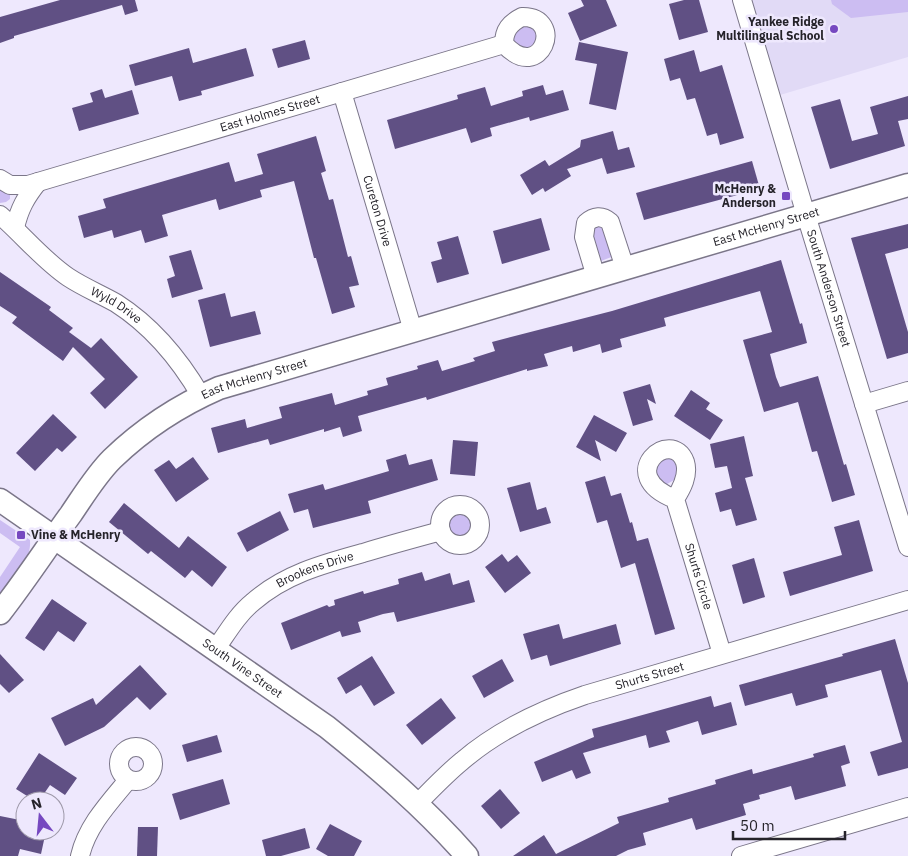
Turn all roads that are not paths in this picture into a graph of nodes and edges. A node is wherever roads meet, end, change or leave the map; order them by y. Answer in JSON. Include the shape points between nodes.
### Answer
{"nodes":[{"id":1,"x":742,"y":0,"type":"edge"},
{"id":2,"x":504,"y":44,"type":"dead end"},
{"id":3,"x":342,"y":92,"type":"junction"},
{"id":4,"x":0,"y":179,"type":"edge"},
{"id":5,"x":38,"y":182,"type":"junction"},
{"id":6,"x":908,"y":184,"type":"edge"},
{"id":7,"x":0,"y":215,"type":"edge"},
{"id":8,"x":806,"y":215,"type":"junction"},
{"id":9,"x":15,"y":228,"type":"junction"},
{"id":10,"x":625,"y":268,"type":"junction"},
{"id":11,"x":596,"y":277,"type":"junction"},
{"id":12,"x":413,"y":330,"type":"junction"},
{"id":13,"x":908,"y":391,"type":"edge"},
{"id":14,"x":201,"y":396,"type":"junction"},
{"id":15,"x":864,"y":404,"type":"junction"},
{"id":16,"x":675,"y":499,"type":"dead end"},
{"id":17,"x":0,"y":500,"type":"edge"},
{"id":18,"x":441,"y":530,"type":"dead end"},
{"id":19,"x":54,"y":537,"type":"junction"},
{"id":20,"x":908,"y":547,"type":"edge"},
{"id":21,"x":908,"y":600,"type":"edge"},
{"id":22,"x":0,"y":613,"type":"edge"},
{"id":23,"x":215,"y":650,"type":"junction"},
{"id":24,"x":722,"y":654,"type":"junction"},
{"id":25,"x":128,"y":780,"type":"dead end"},
{"id":26,"x":417,"y":804,"type":"junction"},
{"id":27,"x":908,"y":807,"type":"edge"},
{"id":28,"x":788,"y":849,"type":"edge"},
{"id":29,"x":80,"y":856,"type":"edge"},
{"id":30,"x":467,"y":856,"type":"edge"},
{"id":31,"x":741,"y":856,"type":"edge"}],
"edges":[{"from":1,"to":8,"type":"street","name":"South Anderson Street"},
{"from":2,"to":3,"type":"street","name":"East Holmes Street"},
{"from":3,"to":5,"type":"street","name":"East Holmes Street"},
{"from":3,"to":12,"type":"street","name":"Cureton Drive"},
{"from":4,"to":5,"type":"street","via":[[19,186]]},
{"from":5,"to":9,"type":"street","via":[[23,202]]},
{"from":6,"to":8,"type":"street","name":"East McHenry Street"},
{"from":7,"to":9,"type":"street","name":"Wyld Drive"},
{"from":8,"to":10,"type":"street","name":"East McHenry Street"},
{"from":8,"to":15,"type":"street","name":"South Anderson Street"},
{"from":9,"to":14,"type":"street","name":"Wyld Drive","via":[[69,278],[137,318],[186,371]]},
{"from":10,"to":11,"type":"street","name":"East McHenry Street"},
{"from":10,"to":11,"type":"street","via":[[610,222],[598,216],[586,223],[584,237]]},
{"from":11,"to":12,"type":"street","name":"East McHenry Street"},
{"from":12,"to":14,"type":"street","name":"East McHenry Street"},
{"from":13,"to":15,"type":"street"},
{"from":14,"to":19,"type":"street","name":"East McHenry Street","via":[[132,440],[111,460]]},
{"from":15,"to":20,"type":"street","name":"South Anderson Street"},
{"from":16,"to":24,"type":"street","name":"Shurts Circle"},
{"from":17,"to":19,"type":"street","name":"South Vine Street"},
{"from":18,"to":23,"type":"street","name":"Brookens Drive","via":[[297,574],[252,603],[232,624]]},
{"from":19,"to":22,"type":"street","name":"East McHenry Street"},
{"from":19,"to":23,"type":"street","name":"South Vine Street"},
{"from":21,"to":24,"type":"street","name":"Shurts Street"},
{"from":23,"to":26,"type":"street","name":"South Vine Street","via":[[327,727]]},
{"from":24,"to":26,"type":"street","name":"Shurts Street","via":[[557,704],[525,719],[463,760]]},
{"from":25,"to":29,"type":"street","via":[[101,812]]},
{"from":26,"to":30,"type":"street","name":"South Vine Street"},
{"from":27,"to":28,"type":"street"},
{"from":28,"to":31,"type":"street"}]}
